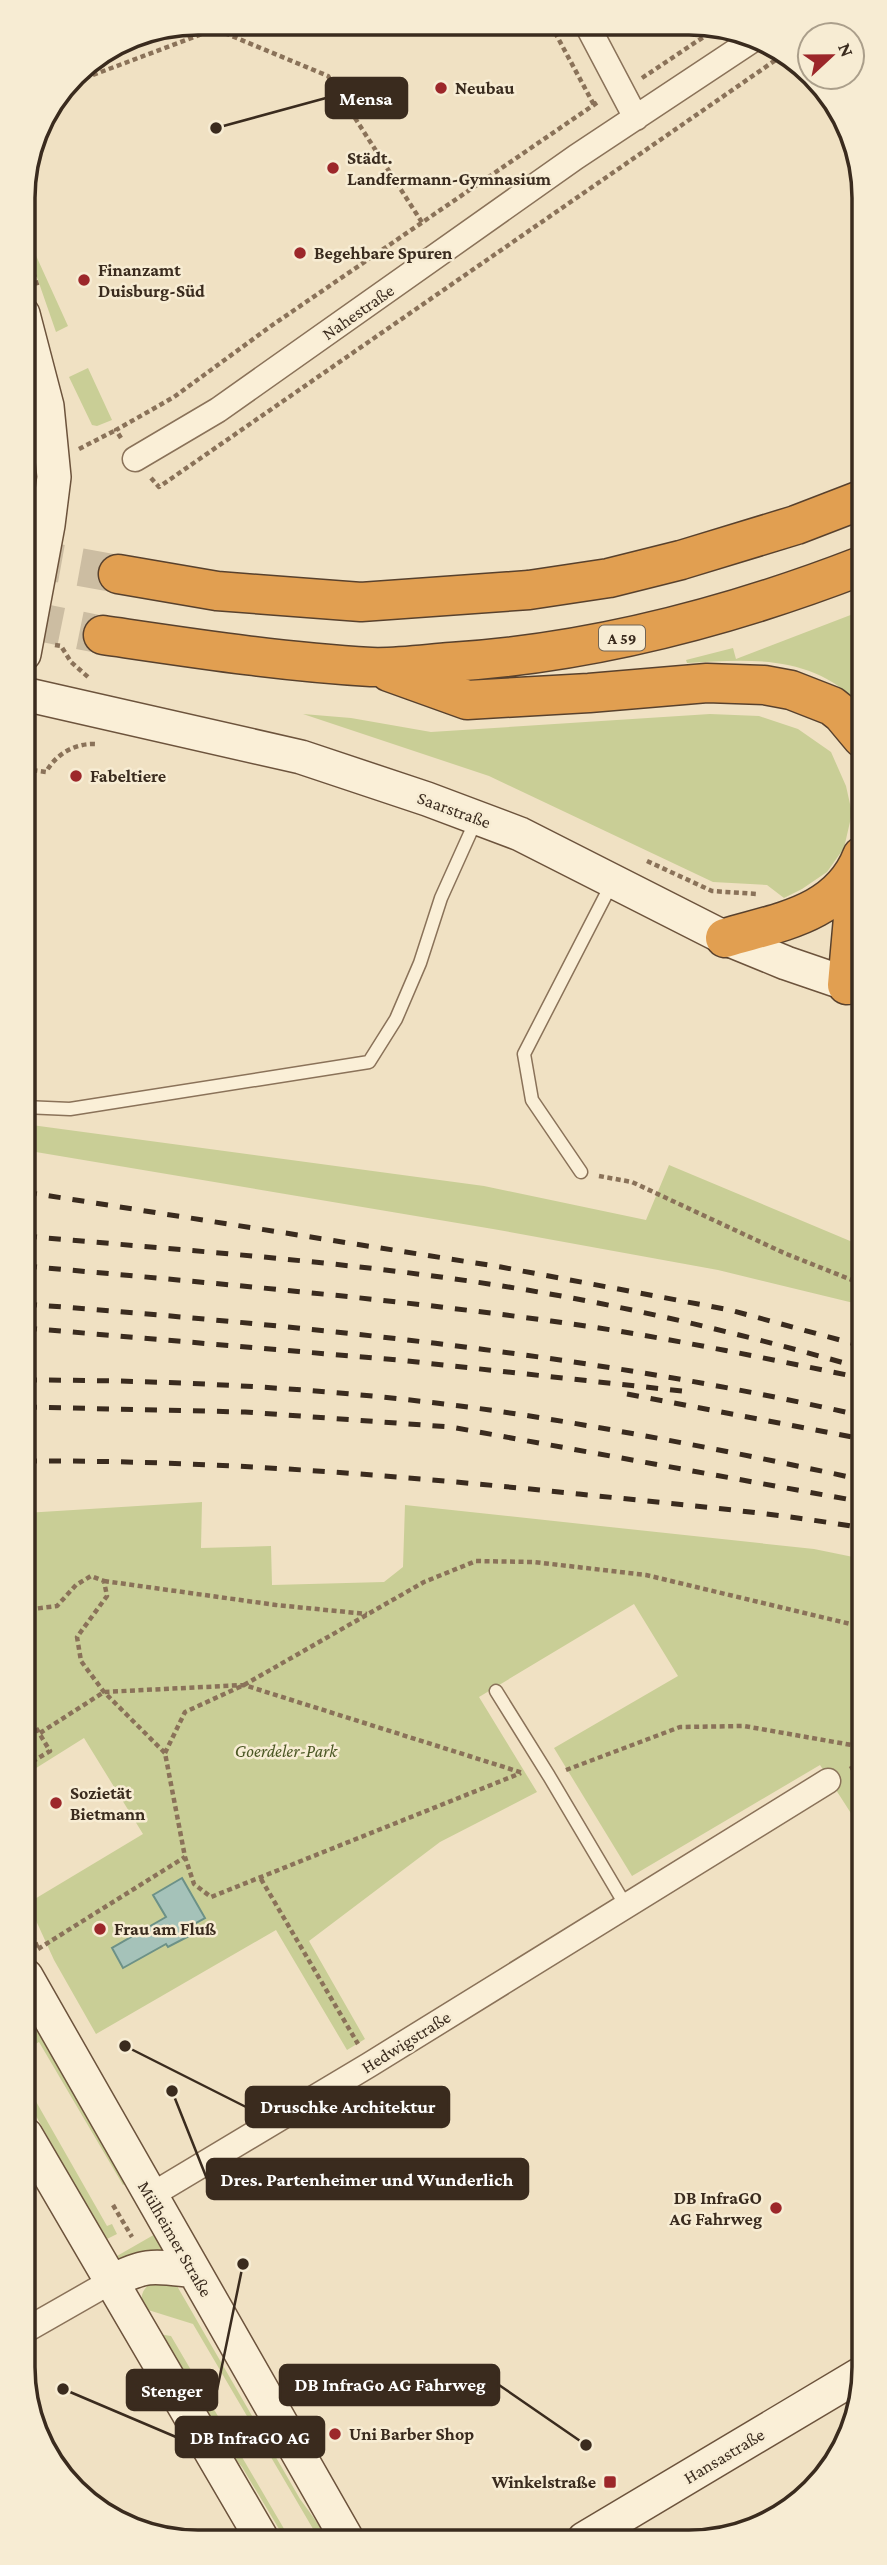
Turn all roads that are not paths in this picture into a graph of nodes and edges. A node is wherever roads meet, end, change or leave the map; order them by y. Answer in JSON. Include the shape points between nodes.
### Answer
{"nodes":[{"id":1,"x":592,"y":35,"type":"edge"},
{"id":2,"x":744,"y":45,"type":"edge"},
{"id":3,"x":636,"y":118,"type":"junction"},
{"id":4,"x":35,"y":354,"type":"edge"},
{"id":5,"x":135,"y":458,"type":"road end"},
{"id":6,"x":852,"y":484,"type":"edge"},
{"id":7,"x":35,"y":503,"type":"edge"},
{"id":8,"x":852,"y":503,"type":"edge"},
{"id":9,"x":48,"y":525,"type":"junction"},
{"id":10,"x":796,"y":525,"type":"junction"},
{"id":11,"x":852,"y":570,"type":"edge"},
{"id":12,"x":118,"y":575,"type":"tunnel mouth"},
{"id":13,"x":35,"y":596,"type":"edge"},
{"id":14,"x":103,"y":635,"type":"tunnel mouth"},
{"id":15,"x":374,"y":667,"type":"junction"},
{"id":16,"x":35,"y":697,"type":"edge"},
{"id":17,"x":852,"y":726,"type":"edge"},
{"id":18,"x":477,"y":818,"type":"junction"},
{"id":19,"x":852,"y":873,"type":"edge"},
{"id":20,"x":614,"y":880,"type":"junction"},
{"id":21,"x":725,"y":938,"type":"junction"},
{"id":22,"x":852,"y":976,"type":"edge"},
{"id":23,"x":35,"y":1107,"type":"edge"},
{"id":24,"x":581,"y":1172,"type":"road end"},
{"id":25,"x":496,"y":1691,"type":"dead end"},
{"id":26,"x":828,"y":1781,"type":"dead end"},
{"id":27,"x":625,"y":1906,"type":"junction"},
{"id":28,"x":35,"y":1976,"type":"edge"},
{"id":29,"x":35,"y":2151,"type":"edge"},
{"id":30,"x":150,"y":2196,"type":"junction"},
{"id":31,"x":194,"y":2271,"type":"junction"},
{"id":32,"x":110,"y":2282,"type":"junction"},
{"id":33,"x":35,"y":2325,"type":"edge"},
{"id":34,"x":852,"y":2379,"type":"edge"},
{"id":35,"x":257,"y":2530,"type":"edge"},
{"id":36,"x":342,"y":2530,"type":"edge"},
{"id":37,"x":599,"y":2530,"type":"edge"}],
"edges":[{"from":1,"to":3,"type":"street"},
{"from":2,"to":3,"type":"street","name":"Nahestraße"},
{"from":3,"to":5,"type":"street","name":"Nahestraße","via":[[218,410]]},
{"from":4,"to":9,"type":"main road","via":[[53,450]]},
{"from":6,"to":10,"type":"highway"},
{"from":7,"to":9,"type":"lane"},
{"from":8,"to":10,"type":"highway"},
{"from":9,"to":13,"type":"main road"},
{"from":10,"to":12,"type":"highway","via":[[609,578],[361,603],[217,591]]},
{"from":11,"to":15,"type":"highway","number":"A 59","via":[[707,619],[595,645],[507,658]]},
{"from":14,"to":15,"type":"highway","number":"A 59"},
{"from":15,"to":17,"type":"highway","via":[[467,699],[707,683],[764,685],[832,706]]},
{"from":16,"to":18,"type":"main road","name":"Saarstraße","via":[[301,757]]},
{"from":18,"to":20,"type":"main road","name":"Saarstraße"},
{"from":18,"to":23,"type":"lane","via":[[441,898],[401,1008],[369,1062],[70,1109]]},
{"from":19,"to":21,"type":"highway","via":[[841,891],[813,911]]},
{"from":20,"to":21,"type":"main road","name":"Saarstraße"},
{"from":20,"to":24,"type":"lane","via":[[524,1054],[532,1100]]},
{"from":21,"to":22,"type":"main road","name":"Saarstraße"},
{"from":25,"to":27,"type":"lane"},
{"from":26,"to":27,"type":"street","name":"Hedwigstraße"},
{"from":27,"to":30,"type":"street","name":"Hedwigstraße"},
{"from":28,"to":30,"type":"main road","name":"Mülheimer Straße"},
{"from":29,"to":32,"type":"main road"},
{"from":30,"to":31,"type":"main road","name":"Mülheimer Straße"},
{"from":31,"to":32,"type":"main road","via":[[153,2266]]},
{"from":31,"to":36,"type":"main road","name":"Mülheimer Straße"},
{"from":32,"to":33,"type":"street"},
{"from":32,"to":35,"type":"main road"},
{"from":34,"to":37,"type":"main road","name":"Hansastraße"}]}
